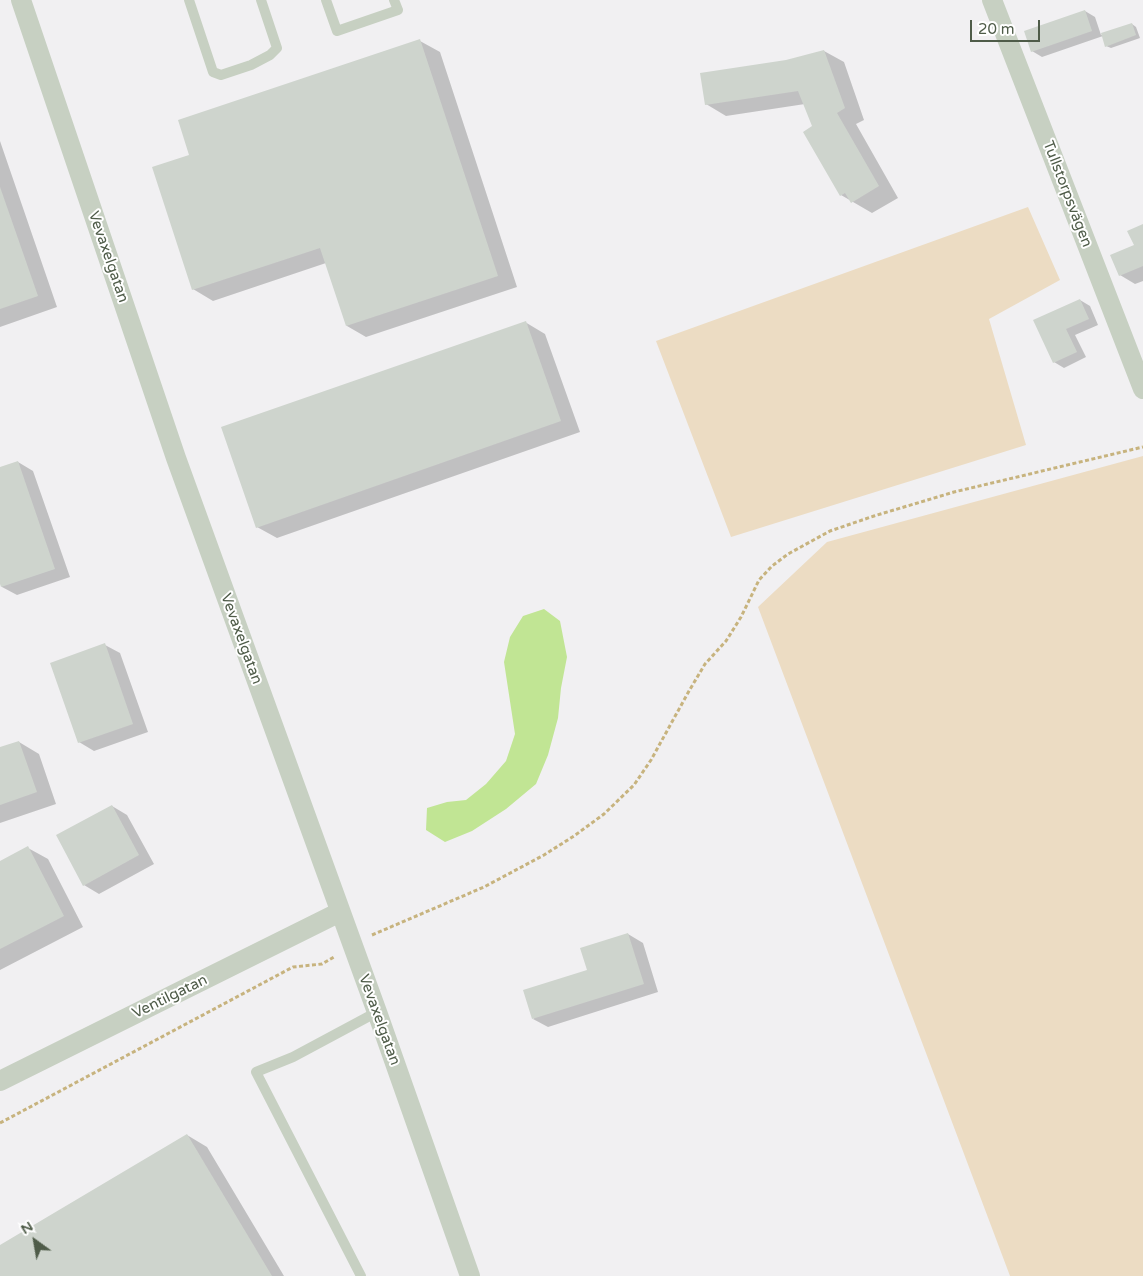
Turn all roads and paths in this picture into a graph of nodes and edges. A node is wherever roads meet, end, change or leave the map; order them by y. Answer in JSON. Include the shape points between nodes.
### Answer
{"nodes":[{"id":1,"x":21,"y":0,"type":"edge"},
{"id":2,"x":189,"y":0,"type":"edge"},
{"id":3,"x":261,"y":0,"type":"edge"},
{"id":4,"x":326,"y":0,"type":"edge"},
{"id":5,"x":394,"y":0,"type":"edge"},
{"id":6,"x":992,"y":0,"type":"edge"},
{"id":7,"x":1143,"y":389,"type":"edge"},
{"id":8,"x":1143,"y":447,"type":"edge"},
{"id":9,"x":340,"y":912,"type":"junction"},
{"id":10,"x":352,"y":947,"type":"junction"},
{"id":11,"x":377,"y":1012,"type":"junction"},
{"id":12,"x":0,"y":1081,"type":"edge"},
{"id":13,"x":0,"y":1123,"type":"edge"},
{"id":14,"x":361,"y":1276,"type":"edge"},
{"id":15,"x":470,"y":1276,"type":"edge"}],
"edges":[{"from":1,"to":9,"type":"street","name":"Vevaxelgatan","via":[[176,458]]},
{"from":2,"to":3,"type":"lane","via":[[213,72],[221,75],[252,65],[270,56],[277,48]]},
{"from":4,"to":5,"type":"lane","via":[[336,31],[398,10]]},
{"from":6,"to":7,"type":"street","name":"Tullstorpsvägen"},
{"from":8,"to":10,"type":"path","via":[[892,510],[830,530],[788,554],[759,580],[742,617],[705,664],[651,760],[634,785],[604,814],[544,855],[484,887]]},
{"from":9,"to":10,"type":"street","name":"Vevaxelgatan"},
{"from":9,"to":12,"type":"street","name":"Ventilgatan"},
{"from":10,"to":11,"type":"street","name":"Vevaxelgatan"},
{"from":10,"to":13,"type":"path","via":[[322,964],[293,967]]},
{"from":11,"to":14,"type":"lane","via":[[293,1057],[256,1072]]},
{"from":11,"to":15,"type":"street","name":"Vevaxelgatan"}]}
